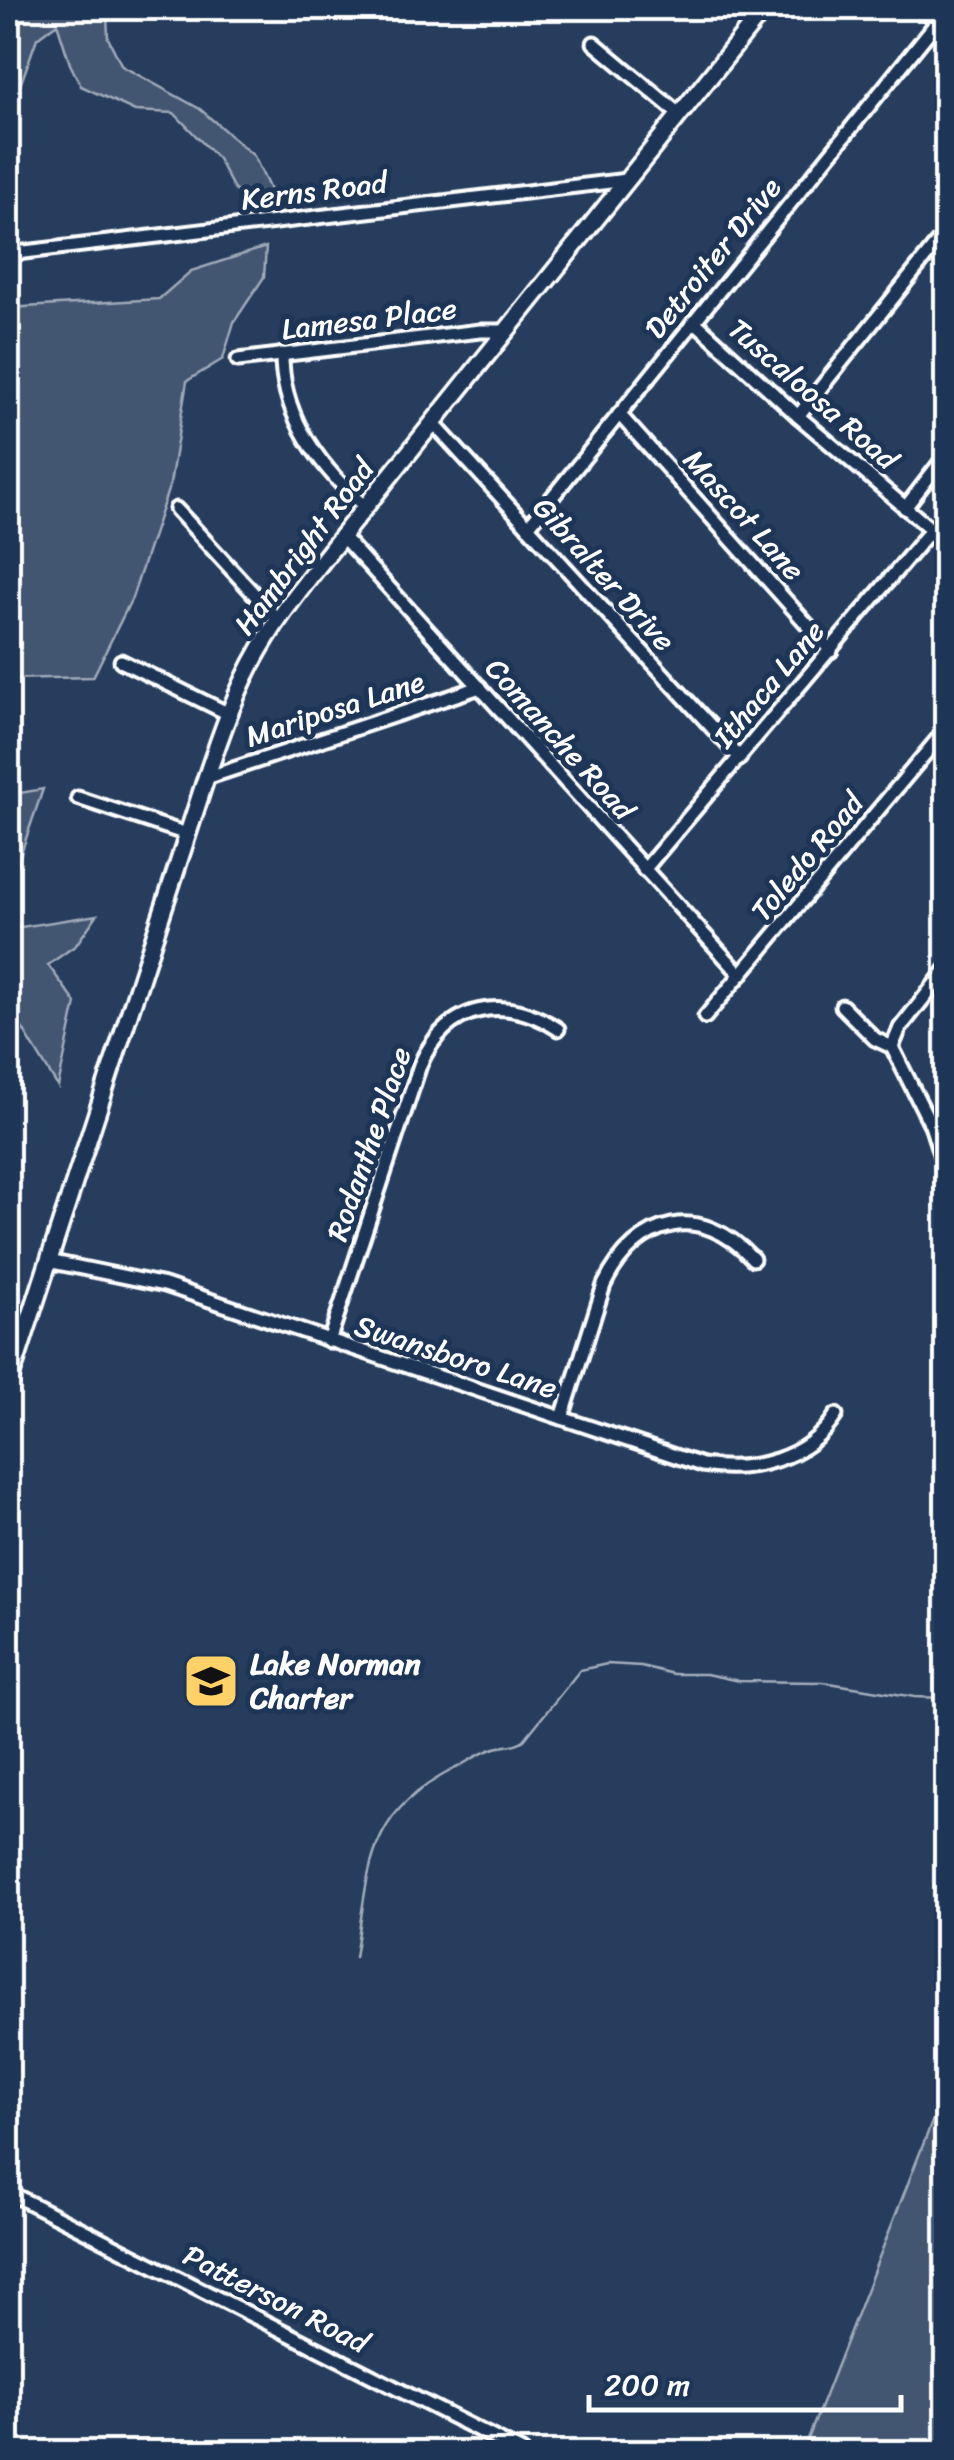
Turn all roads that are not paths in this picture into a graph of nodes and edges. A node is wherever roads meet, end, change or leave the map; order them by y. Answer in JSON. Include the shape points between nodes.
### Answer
{"nodes":[{"id":1,"x":924,"y":8,"type":"edge"},
{"id":2,"x":762,"y":9,"type":"edge"},
{"id":3,"x":936,"y":22,"type":"junction"},
{"id":4,"x":946,"y":33,"type":"edge"},
{"id":5,"x":594,"y":44,"type":"dead end"},
{"id":6,"x":679,"y":114,"type":"junction"},
{"id":7,"x":627,"y":180,"type":"junction"},
{"id":8,"x":946,"y":232,"type":"edge"},
{"id":9,"x":8,"y":254,"type":"edge"},
{"id":10,"x":694,"y":321,"type":"junction"},
{"id":11,"x":506,"y":330,"type":"junction"},
{"id":12,"x":282,"y":354,"type":"junction"},
{"id":13,"x":238,"y":360,"type":"dead end"},
{"id":14,"x":619,"y":414,"type":"junction"},
{"id":15,"x":798,"y":416,"type":"junction"},
{"id":16,"x":433,"y":423,"type":"junction"},
{"id":17,"x":946,"y":455,"type":"edge"},
{"id":18,"x":365,"y":507,"type":"junction"},
{"id":19,"x":905,"y":508,"type":"junction"},
{"id":20,"x":176,"y":509,"type":"dead end"},
{"id":21,"x":528,"y":527,"type":"junction"},
{"id":22,"x":931,"y":530,"type":"junction"},
{"id":23,"x":342,"y":536,"type":"junction"},
{"id":24,"x":946,"y":542,"type":"edge"},
{"id":25,"x":278,"y":620,"type":"junction"},
{"id":26,"x":830,"y":651,"type":"junction"},
{"id":27,"x":121,"y":661,"type":"dead end"},
{"id":28,"x":480,"y":687,"type":"junction"},
{"id":29,"x":229,"y":714,"type":"junction"},
{"id":30,"x":946,"y":729,"type":"edge"},
{"id":31,"x":740,"y":758,"type":"junction"},
{"id":32,"x":206,"y":778,"type":"junction"},
{"id":33,"x":78,"y":798,"type":"dead end"},
{"id":34,"x":187,"y":834,"type":"junction"},
{"id":35,"x":644,"y":870,"type":"junction"},
{"id":36,"x":946,"y":970,"type":"edge"},
{"id":37,"x":740,"y":975,"type":"junction"},
{"id":38,"x":842,"y":1006,"type":"dead end"},
{"id":39,"x":705,"y":1017,"type":"dead end"},
{"id":40,"x":558,"y":1029,"type":"dead end"},
{"id":41,"x":892,"y":1047,"type":"junction"},
{"id":42,"x":946,"y":1172,"type":"edge"},
{"id":43,"x":753,"y":1259,"type":"dead end"},
{"id":44,"x":48,"y":1261,"type":"junction"},
{"id":45,"x":329,"y":1341,"type":"junction"},
{"id":46,"x":8,"y":1386,"type":"edge"},
{"id":47,"x":836,"y":1415,"type":"dead end"},
{"id":48,"x":562,"y":1418,"type":"junction"},
{"id":49,"x":8,"y":2192,"type":"edge"},
{"id":50,"x":522,"y":2452,"type":"edge"}],
"edges":[{"from":1,"to":3,"type":"street"},
{"from":2,"to":6,"type":"main road","name":"Hambright Road"},
{"from":3,"to":4,"type":"street"},
{"from":3,"to":10,"type":"street","name":"Detroiter Drive"},
{"from":5,"to":6,"type":"street"},
{"from":6,"to":7,"type":"main road","name":"Hambright Road"},
{"from":7,"to":9,"type":"street","name":"Kerns Road"},
{"from":7,"to":11,"type":"main road","name":"Hambright Road"},
{"from":8,"to":15,"type":"street"},
{"from":10,"to":14,"type":"street","name":"Detroiter Drive"},
{"from":10,"to":15,"type":"street","name":"Tuscaloosa Road"},
{"from":11,"to":12,"type":"street","name":"Lamesa Place"},
{"from":11,"to":16,"type":"main road","name":"Hambright Road"},
{"from":12,"to":13,"type":"street","name":"Lamesa Place"},
{"from":12,"to":18,"type":"street","via":[[302,433]]},
{"from":14,"to":21,"type":"street","name":"Detroiter Drive"},
{"from":14,"to":26,"type":"street","name":"Mascot Lane"},
{"from":15,"to":19,"type":"street","name":"Tuscaloosa Road"},
{"from":16,"to":18,"type":"main road","name":"Hambright Road"},
{"from":16,"to":21,"type":"street","name":"Gibralter Drive"},
{"from":17,"to":19,"type":"street"},
{"from":18,"to":23,"type":"main road","name":"Hambright Road"},
{"from":19,"to":22,"type":"street","name":"Tuscaloosa Road"},
{"from":20,"to":25,"type":"street"},
{"from":21,"to":31,"type":"street","name":"Gibralter Drive"},
{"from":22,"to":24,"type":"street","name":"Tuscaloosa Road"},
{"from":22,"to":26,"type":"street","name":"Ithaca Lane"},
{"from":23,"to":25,"type":"main road","name":"Hambright Road"},
{"from":23,"to":28,"type":"street","name":"Comanche Road"},
{"from":25,"to":29,"type":"main road","name":"Hambright Road"},
{"from":26,"to":31,"type":"street","name":"Ithaca Lane"},
{"from":27,"to":29,"type":"street"},
{"from":28,"to":32,"type":"street","name":"Mariposa Lane"},
{"from":28,"to":35,"type":"street","name":"Comanche Road"},
{"from":29,"to":32,"type":"main road","name":"Hambright Road"},
{"from":30,"to":37,"type":"street","name":"Toledo Road"},
{"from":31,"to":35,"type":"street","name":"Ithaca Lane"},
{"from":32,"to":34,"type":"main road","name":"Hambright Road"},
{"from":33,"to":34,"type":"street"},
{"from":34,"to":44,"type":"main road","name":"Hambright Road"},
{"from":35,"to":37,"type":"street","name":"Comanche Road"},
{"from":36,"to":41,"type":"street"},
{"from":37,"to":39,"type":"street","name":"Toledo Road"},
{"from":38,"to":41,"type":"street","via":[[875,1040]]},
{"from":40,"to":45,"type":"street","name":"Rodanthe Place","via":[[522,1012],[493,1009],[451,1022],[433,1038]]},
{"from":41,"to":42,"type":"street"},
{"from":43,"to":48,"type":"street","via":[[723,1232],[701,1226],[654,1230],[631,1245],[604,1285]]},
{"from":44,"to":45,"type":"street","name":"Swansboro Lane","via":[[165,1285]]},
{"from":44,"to":46,"type":"main road","name":"Hambright Road"},
{"from":45,"to":48,"type":"street","name":"Swansboro Lane"},
{"from":47,"to":48,"type":"street","name":"Swansboro Lane","via":[[798,1450],[734,1468],[702,1465]]},
{"from":49,"to":50,"type":"street","name":"Patterson Road"}]}
